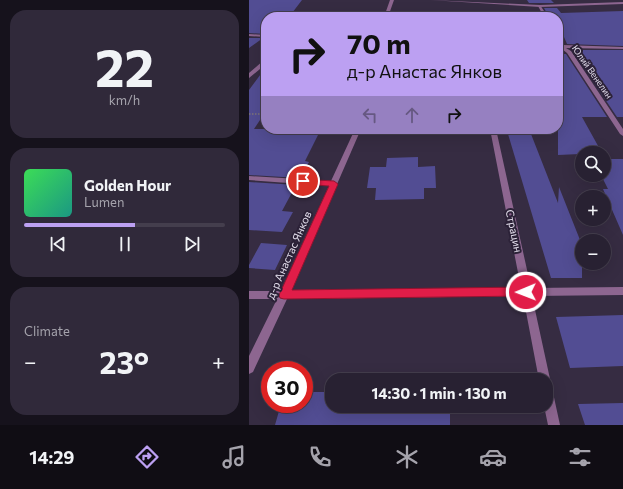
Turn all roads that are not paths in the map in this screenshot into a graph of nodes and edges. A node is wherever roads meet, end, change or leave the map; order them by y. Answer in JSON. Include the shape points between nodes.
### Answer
{"nodes":[{"id":1,"x":392,"y":0,"type":"edge"},
{"id":2,"x":432,"y":0,"type":"edge"},
{"id":3,"x":623,"y":3,"type":"edge"},
{"id":4,"x":540,"y":6,"type":"junction"},
{"id":5,"x":388,"y":12,"type":"edge"},
{"id":6,"x":543,"y":12,"type":"edge"},
{"id":7,"x":249,"y":35,"type":"edge"},
{"id":8,"x":261,"y":36,"type":"edge"},
{"id":9,"x":563,"y":45,"type":"edge"},
{"id":10,"x":563,"y":48,"type":"edge"},
{"id":11,"x":623,"y":48,"type":"edge"},
{"id":12,"x":261,"y":65,"type":"edge"},
{"id":13,"x":249,"y":76,"type":"edge"},
{"id":14,"x":356,"y":134,"type":"edge"},
{"id":15,"x":494,"y":134,"type":"edge"},
{"id":16,"x":623,"y":134,"type":"edge"},
{"id":17,"x":249,"y":178,"type":"edge"},
{"id":18,"x":334,"y":184,"type":"junction"},
{"id":19,"x":623,"y":291,"type":"edge"},
{"id":20,"x":526,"y":292,"type":"junction"},
{"id":21,"x":249,"y":295,"type":"edge"},
{"id":22,"x":284,"y":295,"type":"junction"},
{"id":23,"x":249,"y":368,"type":"edge"},
{"id":24,"x":543,"y":373,"type":"edge"},
{"id":25,"x":552,"y":413,"type":"edge"},
{"id":26,"x":554,"y":425,"type":"edge"}],
"edges":[{"from":1,"to":5,"type":"street"},
{"from":2,"to":4,"type":"street"},
{"from":3,"to":4,"type":"street"},
{"from":4,"to":6,"type":"street"},
{"from":7,"to":8,"type":"street"},
{"from":9,"to":11,"type":"street"},
{"from":10,"to":16,"type":"street","name":"Юлий Венелин","via":[[569,52]]},
{"from":12,"to":13,"type":"street"},
{"from":14,"to":18,"type":"street","name":"д-р Анастас Янков"},
{"from":15,"to":20,"type":"street","name":"Страцин"},
{"from":17,"to":18,"type":"street"},
{"from":18,"to":22,"type":"street","name":"д-р Анастас Янков"},
{"from":19,"to":20,"type":"street"},
{"from":20,"to":22,"type":"street"},
{"from":20,"to":24,"type":"street","name":"Страцин"},
{"from":21,"to":22,"type":"street"},
{"from":22,"to":23,"type":"street","name":"д-р Анастас Янков"},
{"from":25,"to":26,"type":"street"}]}
